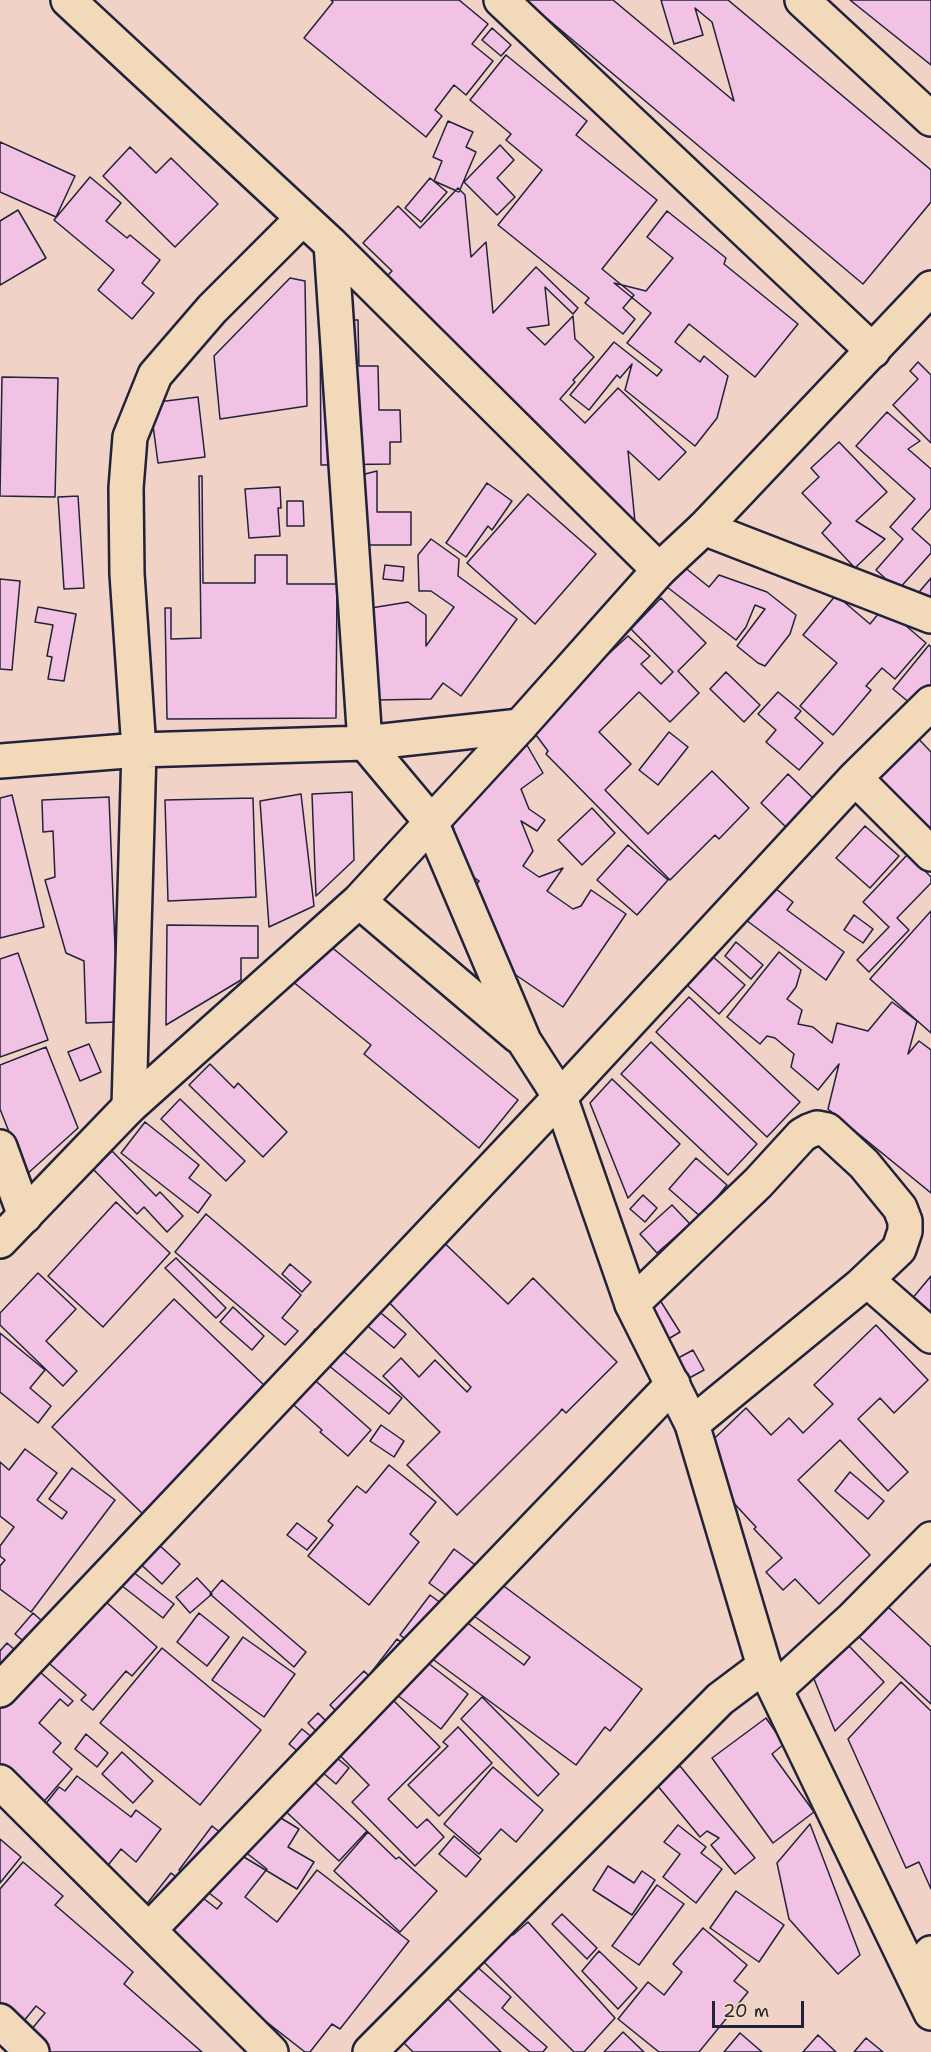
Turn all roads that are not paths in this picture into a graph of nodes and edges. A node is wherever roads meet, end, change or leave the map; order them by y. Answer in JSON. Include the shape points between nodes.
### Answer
{"nodes":[{"id":1,"x":68,"y":0,"type":"edge"},
{"id":2,"x":501,"y":0,"type":"edge"},
{"id":3,"x":802,"y":0,"type":"edge"},
{"id":4,"x":931,"y":119,"type":"edge"},
{"id":5,"x":303,"y":218,"type":"junction"},
{"id":6,"x":331,"y":244,"type":"junction"},
{"id":7,"x":931,"y":288,"type":"edge"},
{"id":8,"x":873,"y":351,"type":"junction"},
{"id":9,"x":704,"y":528,"type":"junction"},
{"id":10,"x":659,"y":570,"type":"junction"},
{"id":11,"x":931,"y":616,"type":"edge"},
{"id":12,"x":931,"y":703,"type":"edge"},
{"id":13,"x":520,"y":726,"type":"junction"},
{"id":14,"x":365,"y":743,"type":"junction"},
{"id":15,"x":139,"y":750,"type":"junction"},
{"id":16,"x":0,"y":761,"type":"edge"},
{"id":17,"x":855,"y":778,"type":"junction"},
{"id":18,"x":431,"y":822,"type":"junction"},
{"id":19,"x":931,"y":854,"type":"edge"},
{"id":20,"x":359,"y":901,"type":"junction"},
{"id":21,"x":524,"y":1041,"type":"junction"},
{"id":22,"x":561,"y":1097,"type":"junction"},
{"id":23,"x":129,"y":1107,"type":"junction"},
{"id":24,"x":0,"y":1147,"type":"edge"},
{"id":25,"x":25,"y":1216,"type":"junction"},
{"id":26,"x":0,"y":1241,"type":"edge"},
{"id":27,"x":867,"y":1280,"type":"junction"},
{"id":28,"x":632,"y":1304,"type":"junction"},
{"id":29,"x":931,"y":1336,"type":"edge"},
{"id":30,"x":673,"y":1384,"type":"junction"},
{"id":31,"x":692,"y":1424,"type":"junction"},
{"id":32,"x":931,"y":1539,"type":"edge"},
{"id":33,"x":770,"y":1678,"type":"junction"},
{"id":34,"x":0,"y":1690,"type":"edge"},
{"id":35,"x":0,"y":1782,"type":"edge"},
{"id":36,"x":149,"y":1930,"type":"junction"},
{"id":37,"x":922,"y":1963,"type":"edge"},
{"id":38,"x":931,"y":2013,"type":"edge"},
{"id":39,"x":0,"y":2021,"type":"edge"},
{"id":40,"x":32,"y":2052,"type":"edge"},
{"id":41,"x":272,"y":2052,"type":"edge"},
{"id":42,"x":370,"y":2052,"type":"edge"}],
"edges":[{"from":1,"to":5,"type":"street"},
{"from":2,"to":8,"type":"street"},
{"from":3,"to":4,"type":"street"},
{"from":5,"to":6,"type":"street"},
{"from":5,"to":15,"type":"street","via":[[212,309],[155,375],[130,437],[127,574]]},
{"from":6,"to":10,"type":"street"},
{"from":6,"to":14,"type":"street"},
{"from":7,"to":8,"type":"street"},
{"from":8,"to":9,"type":"street"},
{"from":9,"to":10,"type":"street"},
{"from":9,"to":11,"type":"street"},
{"from":10,"to":13,"type":"street"},
{"from":12,"to":17,"type":"street"},
{"from":13,"to":14,"type":"street"},
{"from":13,"to":18,"type":"street"},
{"from":14,"to":15,"type":"street"},
{"from":14,"to":18,"type":"street"},
{"from":15,"to":16,"type":"street"},
{"from":15,"to":23,"type":"street"},
{"from":17,"to":19,"type":"street"},
{"from":17,"to":22,"type":"street"},
{"from":18,"to":20,"type":"street"},
{"from":18,"to":21,"type":"street"},
{"from":20,"to":21,"type":"street"},
{"from":20,"to":23,"type":"street"},
{"from":21,"to":22,"type":"street"},
{"from":22,"to":28,"type":"street"},
{"from":22,"to":34,"type":"street"},
{"from":23,"to":25,"type":"street"},
{"from":24,"to":25,"type":"street"},
{"from":25,"to":26,"type":"street"},
{"from":27,"to":28,"type":"street","via":[[899,1250],[905,1221],[900,1208],[864,1164],[827,1130],[817,1128],[802,1135],[758,1183]]},
{"from":27,"to":29,"type":"street"},
{"from":27,"to":31,"type":"street"},
{"from":28,"to":30,"type":"street"},
{"from":30,"to":31,"type":"street"},
{"from":30,"to":36,"type":"street"},
{"from":31,"to":33,"type":"street"},
{"from":32,"to":33,"type":"street","via":[[851,1620]]},
{"from":33,"to":37,"type":"street"},
{"from":33,"to":42,"type":"street","via":[[720,1699]]},
{"from":35,"to":36,"type":"street"},
{"from":36,"to":41,"type":"street"},
{"from":37,"to":38,"type":"street"},
{"from":39,"to":40,"type":"street"}]}
